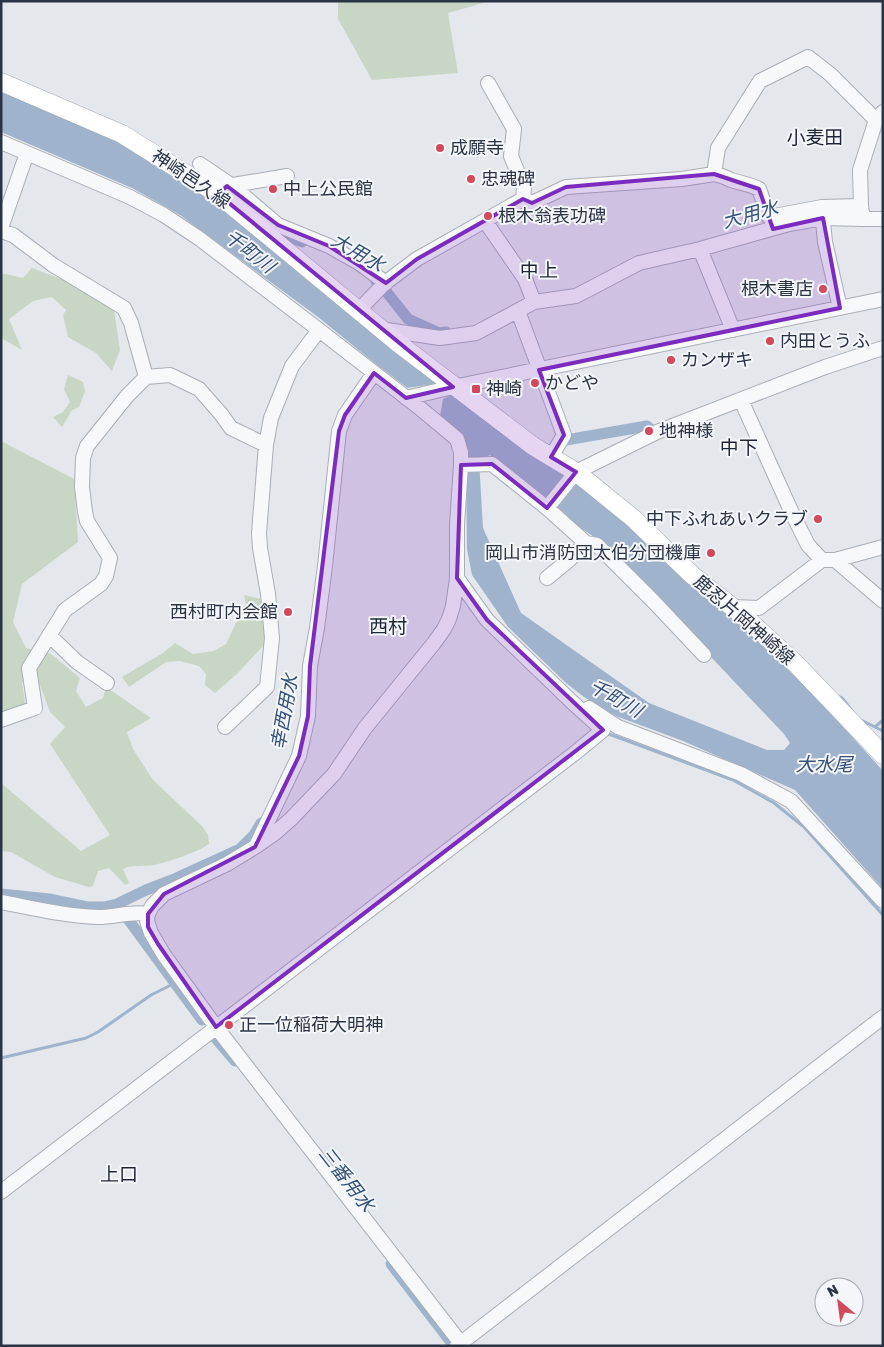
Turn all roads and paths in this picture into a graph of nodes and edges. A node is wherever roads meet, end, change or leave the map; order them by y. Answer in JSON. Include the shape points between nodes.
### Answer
{"nodes":[{"id":1,"x":1,"y":82,"type":"edge"},
{"id":2,"x":488,"y":83,"type":"dead end"},
{"id":3,"x":879,"y":116,"type":"edge"},
{"id":4,"x":1,"y":142,"type":"edge"},
{"id":5,"x":27,"y":153,"type":"junction"},
{"id":6,"x":200,"y":164,"type":"dead end"},
{"id":7,"x":714,"y":174,"type":"junction"},
{"id":8,"x":287,"y":176,"type":"dead end"},
{"id":9,"x":225,"y":189,"type":"junction"},
{"id":10,"x":523,"y":199,"type":"junction"},
{"id":11,"x":822,"y":213,"type":"junction"},
{"id":12,"x":862,"y":213,"type":"junction"},
{"id":13,"x":883,"y":219,"type":"edge"},
{"id":14,"x":485,"y":221,"type":"junction"},
{"id":15,"x":771,"y":223,"type":"junction"},
{"id":16,"x":1,"y":230,"type":"edge"},
{"id":17,"x":700,"y":249,"type":"junction"},
{"id":18,"x":386,"y":283,"type":"junction"},
{"id":19,"x":533,"y":299,"type":"junction"},
{"id":20,"x":883,"y":299,"type":"edge"},
{"id":21,"x":840,"y":308,"type":"junction"},
{"id":22,"x":358,"y":311,"type":"junction"},
{"id":23,"x":518,"y":311,"type":"junction"},
{"id":24,"x":380,"y":329,"type":"junction"},
{"id":25,"x":319,"y":330,"type":"junction"},
{"id":26,"x":732,"y":330,"type":"junction"},
{"id":27,"x":883,"y":348,"type":"edge"},
{"id":28,"x":539,"y":370,"type":"junction"},
{"id":29,"x":374,"y":374,"type":"junction"},
{"id":30,"x":146,"y":377,"type":"junction"},
{"id":31,"x":451,"y":387,"type":"junction"},
{"id":32,"x":411,"y":397,"type":"junction"},
{"id":33,"x":742,"y":402,"type":"junction"},
{"id":34,"x":266,"y":445,"type":"junction"},
{"id":35,"x":552,"y":457,"type":"junction"},
{"id":36,"x":469,"y":465,"type":"junction"},
{"id":37,"x":574,"y":474,"type":"junction"},
{"id":38,"x":548,"y":506,"type":"junction"},
{"id":39,"x":586,"y":543,"type":"junction"},
{"id":40,"x":883,"y":547,"type":"edge"},
{"id":41,"x":829,"y":560,"type":"junction"},
{"id":42,"x":457,"y":578,"type":"junction"},
{"id":43,"x":547,"y":578,"type":"dead end"},
{"id":44,"x":883,"y":601,"type":"edge"},
{"id":45,"x":732,"y":607,"type":"junction"},
{"id":46,"x":49,"y":635,"type":"junction"},
{"id":47,"x":704,"y":655,"type":"dead end"},
{"id":48,"x":107,"y":684,"type":"dead end"},
{"id":49,"x":556,"y":687,"type":"junction"},
{"id":50,"x":1,"y":720,"type":"edge"},
{"id":51,"x":224,"y":728,"type":"dead end"},
{"id":52,"x":883,"y":756,"type":"edge"},
{"id":53,"x":255,"y":847,"type":"junction"},
{"id":54,"x":883,"y":901,"type":"edge"},
{"id":55,"x":1,"y":902,"type":"edge"},
{"id":56,"x":148,"y":914,"type":"junction"},
{"id":57,"x":883,"y":1016,"type":"edge"},
{"id":58,"x":216,"y":1027,"type":"junction"},
{"id":59,"x":1,"y":1192,"type":"edge"},
{"id":60,"x":460,"y":1345,"type":"edge"}],
"edges":[{"from":1,"to":9,"type":"main road","name":"神崎邑久線","via":[[122,134]]},
{"from":2,"to":10,"type":"street","via":[[514,129],[511,156],[524,188]]},
{"from":3,"to":7,"type":"street","via":[[808,57],[760,81],[718,148]]},
{"from":3,"to":12,"type":"street","via":[[860,170]]},
{"from":4,"to":5,"type":"street"},
{"from":5,"to":16,"type":"street"},
{"from":5,"to":25,"type":"street","via":[[164,215]]},
{"from":6,"to":9,"type":"street"},
{"from":7,"to":10,"type":"street","via":[[566,187],[532,204]]},
{"from":7,"to":15,"type":"street","via":[[759,189]]},
{"from":8,"to":9,"type":"street"},
{"from":9,"to":18,"type":"street","via":[[278,225],[328,246]]},
{"from":9,"to":22,"type":"main road","name":"神崎邑久線"},
{"from":10,"to":14,"type":"street"},
{"from":11,"to":12,"type":"street"},
{"from":11,"to":15,"type":"street","via":[[793,212]]},
{"from":11,"to":21,"type":"street"},
{"from":12,"to":13,"type":"street"},
{"from":14,"to":18,"type":"street","via":[[417,259]]},
{"from":14,"to":19,"type":"street","via":[[525,279]]},
{"from":15,"to":17,"type":"street"},
{"from":16,"to":30,"type":"street","via":[[124,308]]},
{"from":17,"to":19,"type":"street","via":[[639,263],[576,296]]},
{"from":17,"to":26,"type":"street"},
{"from":18,"to":22,"type":"street"},
{"from":19,"to":23,"type":"street"},
{"from":20,"to":21,"type":"street"},
{"from":21,"to":26,"type":"street"},
{"from":22,"to":24,"type":"main road","name":"神崎邑久線"},
{"from":23,"to":24,"type":"street","via":[[476,333],[449,337]]},
{"from":23,"to":28,"type":"street"},
{"from":24,"to":31,"type":"main road","name":"神崎邑久線"},
{"from":25,"to":29,"type":"street"},
{"from":25,"to":34,"type":"street","via":[[292,366],[271,418]]},
{"from":26,"to":28,"type":"street"},
{"from":27,"to":33,"type":"street","via":[[825,367]]},
{"from":28,"to":31,"type":"street"},
{"from":28,"to":35,"type":"street","via":[[564,435]]},
{"from":29,"to":32,"type":"street"},
{"from":29,"to":53,"type":"street","via":[[345,415],[339,431],[325,566],[310,666],[308,716],[299,756]]},
{"from":30,"to":34,"type":"street","via":[[170,375],[199,389],[231,428]]},
{"from":30,"to":46,"type":"street","via":[[88,446],[83,458],[84,512],[110,558],[106,576],[101,584],[65,610]]},
{"from":31,"to":32,"type":"street"},
{"from":31,"to":35,"type":"main road","name":"鹿忍片岡神崎線"},
{"from":32,"to":36,"type":"street","via":[[457,439]]},
{"from":33,"to":37,"type":"street","via":[[657,432]]},
{"from":33,"to":41,"type":"street","via":[[808,545]]},
{"from":34,"to":51,"type":"street","via":[[259,533],[272,638],[268,687]]},
{"from":35,"to":37,"type":"main road","name":"鹿忍片岡神崎線"},
{"from":36,"to":38,"type":"street","via":[[492,464]]},
{"from":36,"to":42,"type":"street","via":[[457,524]]},
{"from":37,"to":38,"type":"street"},
{"from":37,"to":45,"type":"main road","name":"鹿忍片岡神崎線","via":[[634,519],[692,575]]},
{"from":38,"to":39,"type":"street"},
{"from":39,"to":43,"type":"street"},
{"from":39,"to":47,"type":"street","via":[[597,545]]},
{"from":40,"to":41,"type":"street"},
{"from":41,"to":44,"type":"street"},
{"from":41,"to":45,"type":"street","via":[[759,608]]},
{"from":42,"to":49,"type":"street","via":[[487,620]]},
{"from":42,"to":53,"type":"street","via":[[449,619],[434,643],[365,728],[334,774],[291,819]]},
{"from":45,"to":52,"type":"main road","name":"鹿忍片岡神崎線","via":[[795,662]]},
{"from":46,"to":48,"type":"street","via":[[77,662]]},
{"from":46,"to":50,"type":"street","via":[[29,668],[35,708]]},
{"from":49,"to":54,"type":"street","via":[[618,727],[741,774],[791,801]]},
{"from":49,"to":58,"type":"street","via":[[603,730]]},
{"from":53,"to":56,"type":"street","via":[[174,889],[157,900]]},
{"from":55,"to":56,"type":"street","via":[[80,916]]},
{"from":56,"to":58,"type":"street","via":[[148,927],[164,955]]},
{"from":57,"to":60,"type":"street"},
{"from":58,"to":59,"type":"street"},
{"from":58,"to":60,"type":"street"}]}
